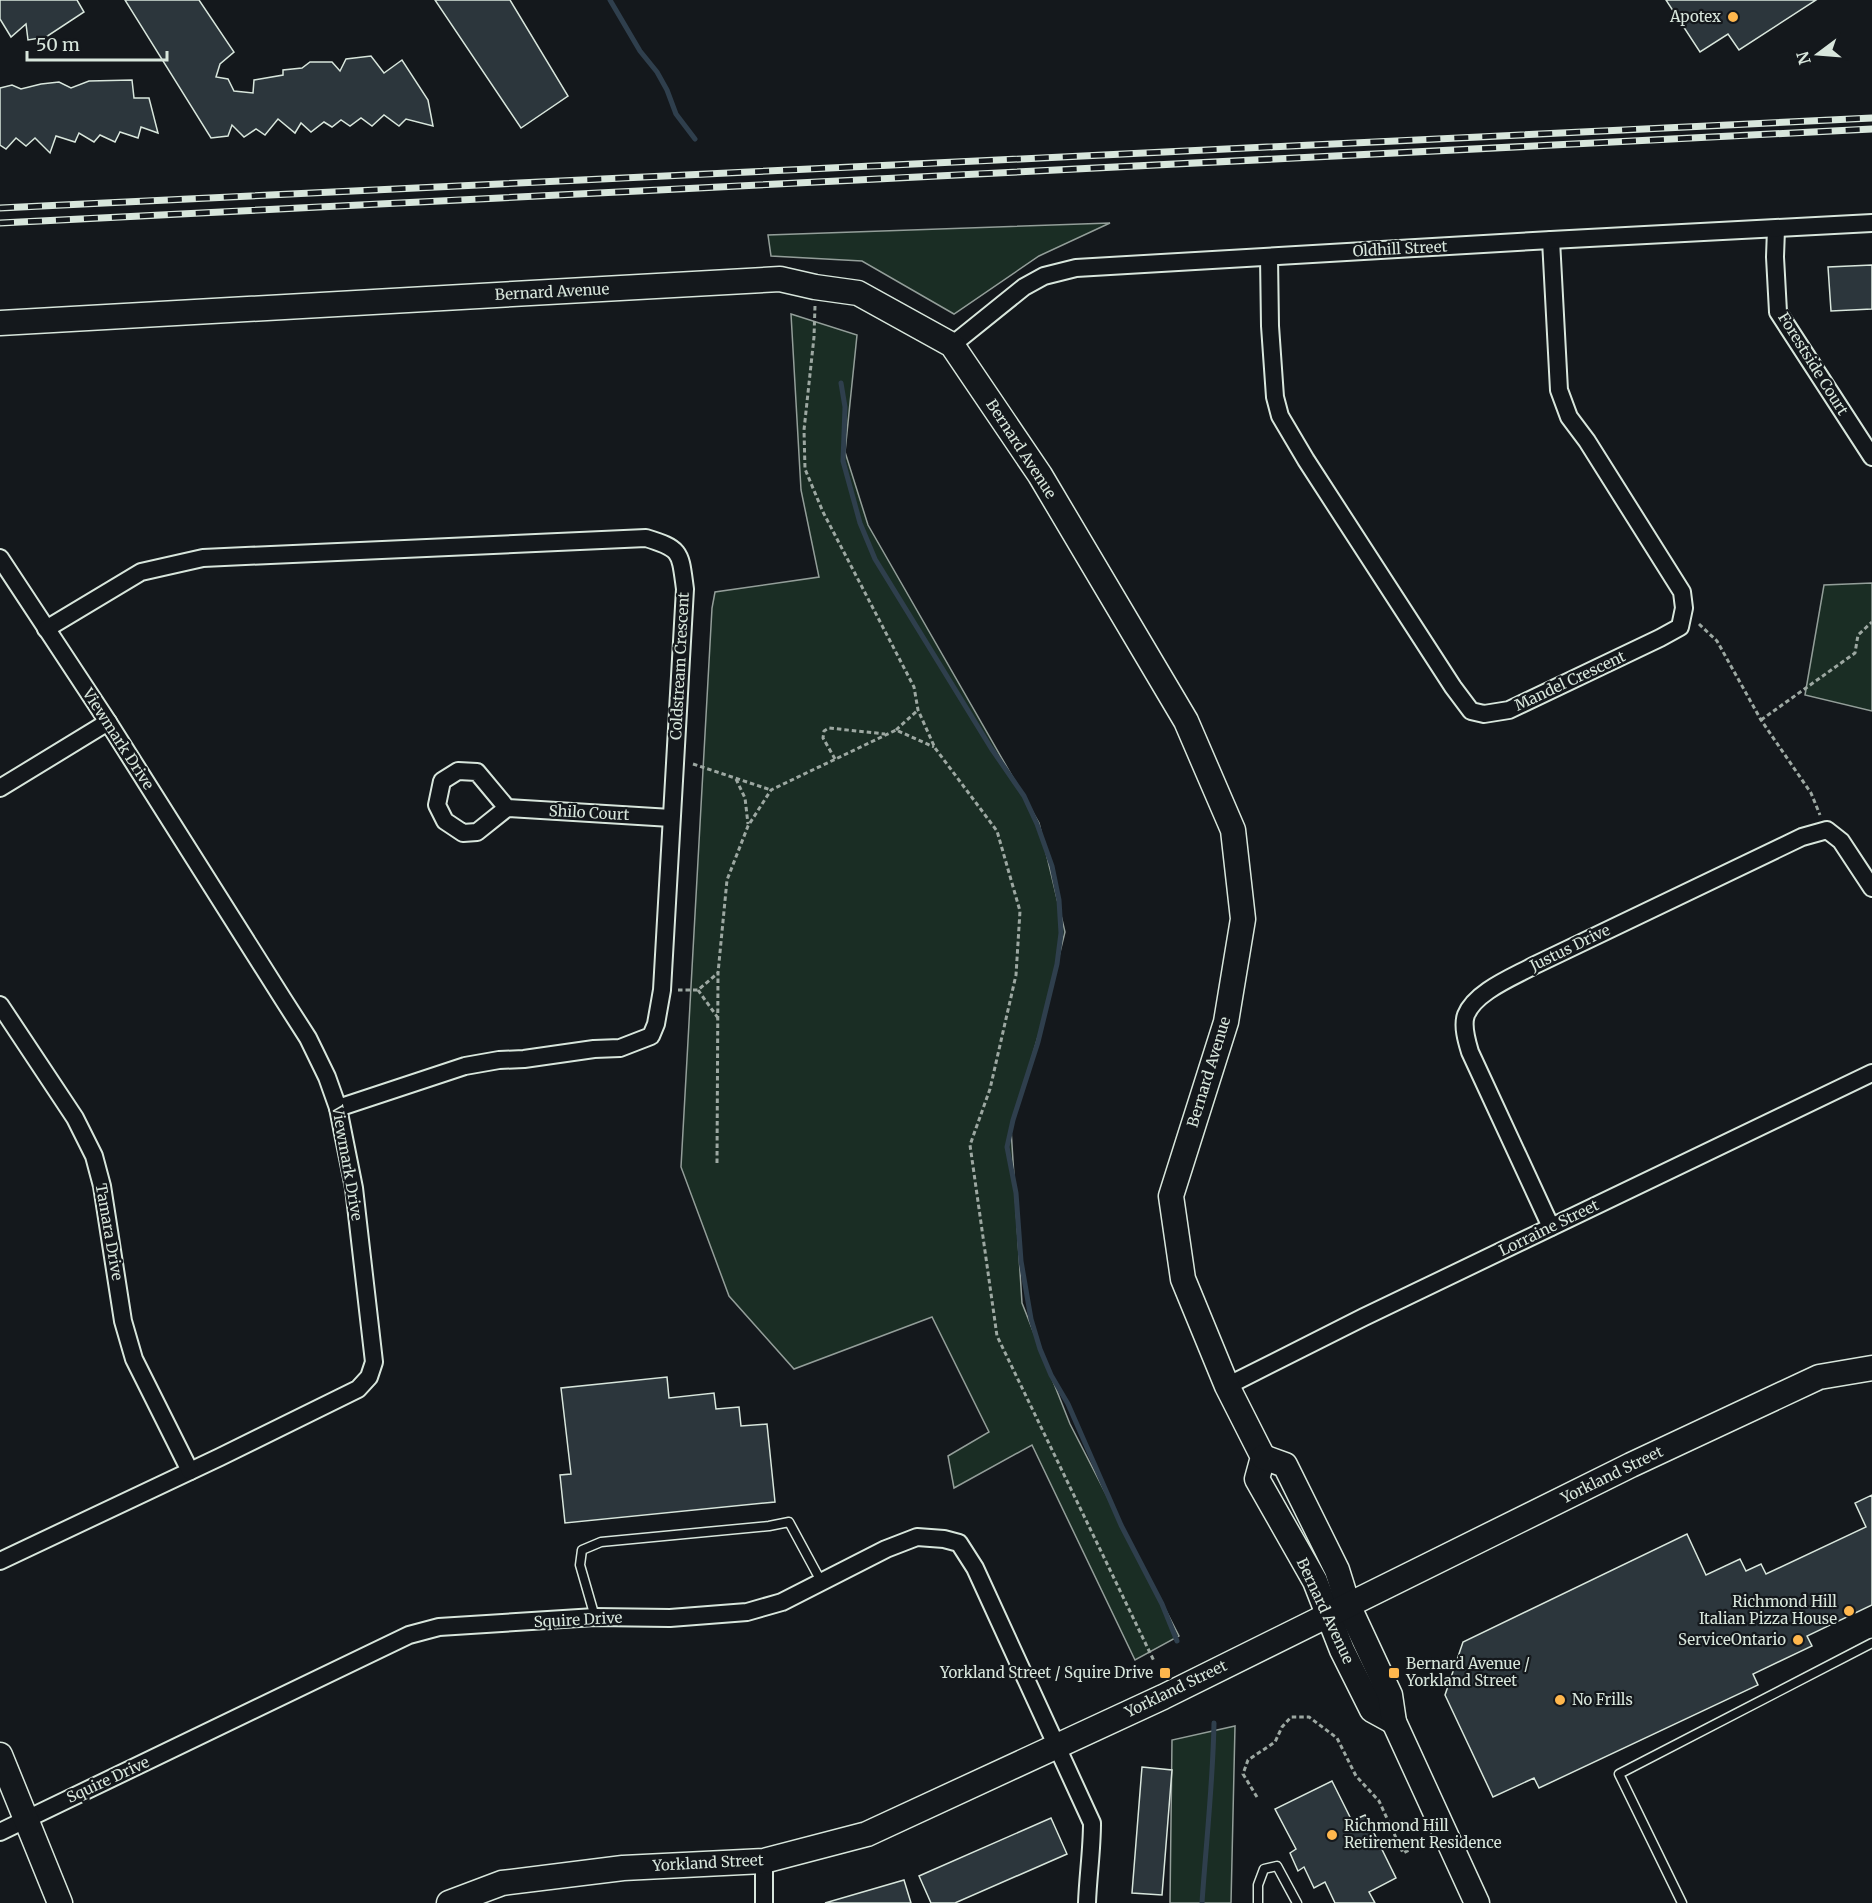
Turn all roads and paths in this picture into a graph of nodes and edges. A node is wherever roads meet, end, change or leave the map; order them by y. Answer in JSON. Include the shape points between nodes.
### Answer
{"nodes":[{"id":1,"x":1872,"y":223,"type":"edge"},
{"id":2,"x":1776,"y":229,"type":"junction"},
{"id":3,"x":1551,"y":240,"type":"junction"},
{"id":4,"x":1269,"y":257,"type":"junction"},
{"id":5,"x":815,"y":287,"type":"junction"},
{"id":6,"x":0,"y":323,"type":"edge"},
{"id":7,"x":952,"y":345,"type":"junction"},
{"id":8,"x":1872,"y":457,"type":"edge"},
{"id":9,"x":0,"y":558,"type":"edge"},
{"id":10,"x":1684,"y":608,"type":"junction"},
{"id":11,"x":1872,"y":622,"type":"edge"},
{"id":12,"x":46,"y":629,"type":"junction"},
{"id":13,"x":918,"y":710,"type":"junction"},
{"id":14,"x":1761,"y":720,"type":"junction"},
{"id":15,"x":108,"y":722,"type":"junction"},
{"id":16,"x":896,"y":730,"type":"junction"},
{"id":17,"x":886,"y":735,"type":"junction"},
{"id":18,"x":935,"y":748,"type":"junction"},
{"id":19,"x":674,"y":758,"type":"junction"},
{"id":20,"x":835,"y":759,"type":"junction"},
{"id":21,"x":736,"y":778,"type":"junction"},
{"id":22,"x":0,"y":788,"type":"edge"},
{"id":23,"x":771,"y":790,"type":"junction"},
{"id":24,"x":507,"y":808,"type":"dead end"},
{"id":25,"x":671,"y":818,"type":"junction"},
{"id":26,"x":748,"y":826,"type":"junction"},
{"id":27,"x":1827,"y":830,"type":"junction"},
{"id":28,"x":1872,"y":888,"type":"edge"},
{"id":29,"x":718,"y":973,"type":"junction"},
{"id":30,"x":662,"y":990,"type":"junction"},
{"id":31,"x":698,"y":990,"type":"junction"},
{"id":32,"x":0,"y":1005,"type":"edge"},
{"id":33,"x":718,"y":1018,"type":"junction"},
{"id":34,"x":1872,"y":1073,"type":"edge"},
{"id":35,"x":338,"y":1108,"type":"junction"},
{"id":36,"x":717,"y":1163,"type":"dead end"},
{"id":37,"x":1551,"y":1227,"type":"junction"},
{"id":38,"x":1872,"y":1368,"type":"edge"},
{"id":39,"x":1227,"y":1386,"type":"junction"},
{"id":40,"x":189,"y":1471,"type":"junction"},
{"id":41,"x":0,"y":1561,"type":"edge"},
{"id":42,"x":823,"y":1583,"type":"junction"},
{"id":43,"x":1338,"y":1609,"type":"junction"},
{"id":44,"x":595,"y":1617,"type":"junction"},
{"id":45,"x":1872,"y":1643,"type":"edge"},
{"id":46,"x":1154,"y":1661,"type":"dead end"},
{"id":47,"x":1057,"y":1745,"type":"junction"},
{"id":48,"x":0,"y":1755,"type":"edge"},
{"id":49,"x":1257,"y":1797,"type":"dead end"},
{"id":50,"x":25,"y":1819,"type":"junction"},
{"id":51,"x":0,"y":1832,"type":"edge"},
{"id":52,"x":1410,"y":1849,"type":"dead end"},
{"id":53,"x":764,"y":1861,"type":"junction"},
{"id":54,"x":1084,"y":1902,"type":"edge"},
{"id":55,"x":60,"y":1903,"type":"edge"},
{"id":56,"x":449,"y":1903,"type":"edge"},
{"id":57,"x":764,"y":1903,"type":"edge"},
{"id":58,"x":1258,"y":1903,"type":"edge"},
{"id":59,"x":1297,"y":1903,"type":"edge"},
{"id":60,"x":1476,"y":1903,"type":"edge"},
{"id":61,"x":1682,"y":1903,"type":"edge"}],
"edges":[{"from":1,"to":2,"type":"street","name":"Oldhill Street"},
{"from":2,"to":3,"type":"street","name":"Oldhill Street"},
{"from":2,"to":8,"type":"street","name":"Forestside Court","via":[[1778,312]]},
{"from":3,"to":4,"type":"street","name":"Oldhill Street"},
{"from":3,"to":10,"type":"street","via":[[1559,390],[1569,417],[1682,592]]},
{"from":4,"to":7,"type":"street","name":"Oldhill Street","via":[[1076,268],[1044,276],[1024,287]]},
{"from":4,"to":10,"type":"street","name":"Mandel Crescent","via":[[1270,326],[1280,416],[1471,711],[1484,714],[1509,710],[1649,643],[1680,627]]},
{"from":5,"to":6,"type":"street","name":"Bernard Avenue","via":[[780,279]]},
{"from":5,"to":7,"type":"street","name":"Bernard Avenue","via":[[858,292]]},
{"from":5,"to":13,"type":"path","via":[[804,430],[805,469],[823,512],[914,687]]},
{"from":7,"to":39,"type":"street","name":"Bernard Avenue","via":[[1040,475],[1186,721],[1233,830],[1243,919],[1227,1022],[1171,1196],[1183,1279]]},
{"from":9,"to":12,"type":"street","name":"Viewmark Drive"},
{"from":10,"to":14,"type":"path","via":[[1717,641]]},
{"from":11,"to":14,"type":"path","via":[[1858,635],[1855,653]]},
{"from":12,"to":15,"type":"street","name":"Viewmark Drive"},
{"from":12,"to":19,"type":"street","name":"Coldstream Crescent","via":[[141,572],[203,558],[646,538],[671,546],[678,553],[685,589]]},
{"from":13,"to":16,"type":"path"},
{"from":13,"to":18,"type":"path"},
{"from":14,"to":27,"type":"path","via":[[1811,793]]},
{"from":15,"to":22,"type":"street"},
{"from":15,"to":35,"type":"street","name":"Viewmark Drive","via":[[308,1038]]},
{"from":16,"to":17,"type":"path"},
{"from":16,"to":18,"type":"path"},
{"from":17,"to":20,"type":"path"},
{"from":17,"to":20,"type":"path","via":[[829,728],[823,738]]},
{"from":18,"to":46,"type":"path","via":[[997,831],[1020,912],[1016,975],[990,1089],[970,1145],[998,1335]]},
{"from":19,"to":21,"type":"path"},
{"from":19,"to":25,"type":"street","name":"Coldstream Crescent"},
{"from":20,"to":23,"type":"path"},
{"from":21,"to":23,"type":"path"},
{"from":21,"to":26,"type":"path","via":[[745,798]]},
{"from":23,"to":26,"type":"path"},
{"from":24,"to":25,"type":"street","name":"Shilo Court"},
{"from":25,"to":30,"type":"street","name":"Coldstream Crescent"},
{"from":26,"to":29,"type":"path","via":[[727,880]]},
{"from":27,"to":28,"type":"street","via":[[1841,841]]},
{"from":27,"to":37,"type":"street","name":"Justus Drive","via":[[1774,850],[1498,984],[1479,998],[1466,1016],[1470,1052]]},
{"from":29,"to":31,"type":"path"},
{"from":29,"to":33,"type":"path"},
{"from":30,"to":31,"type":"path"},
{"from":30,"to":35,"type":"street","name":"Coldstream Crescent","via":[[657,1024],[651,1036],[636,1043],[465,1066]]},
{"from":31,"to":33,"type":"path"},
{"from":32,"to":40,"type":"street","name":"Tamara Drive","via":[[75,1118],[94,1156],[123,1322],[134,1359]]},
{"from":33,"to":36,"type":"path"},
{"from":34,"to":37,"type":"street","name":"Lorraine Street"},
{"from":35,"to":40,"type":"street","name":"Viewmark Drive","via":[[354,1188],[370,1325],[374,1362],[369,1377],[358,1389]]},
{"from":37,"to":39,"type":"street","name":"Lorraine Street"},
{"from":38,"to":43,"type":"street","name":"Yorkland Street","via":[[1819,1377]]},
{"from":39,"to":43,"type":"street","name":"Bernard Avenue","via":[[1263,1457],[1285,1465],[1337,1570]]},
{"from":40,"to":41,"type":"street","name":"Viewmark Drive"},
{"from":42,"to":44,"type":"street","name":"Squire Drive","via":[[782,1602],[747,1612],[670,1618]]},
{"from":42,"to":44,"type":"lane","via":[[789,1522],[601,1542],[582,1550],[580,1565]]},
{"from":42,"to":47,"type":"street","name":"Squire Drive","via":[[917,1537],[959,1544],[975,1568]]},
{"from":43,"to":47,"type":"street","name":"Yorkland Street"},
{"from":43,"to":60,"type":"street","name":"Bernard Avenue","via":[[1390,1695],[1394,1722]]},
{"from":44,"to":50,"type":"street","name":"Squire Drive","via":[[439,1627],[409,1635]]},
{"from":45,"to":61,"type":"lane","via":[[1619,1774]]},
{"from":47,"to":53,"type":"street","name":"Yorkland Street","via":[[867,1834]]},
{"from":47,"to":54,"type":"street","via":[[1092,1823]]},
{"from":48,"to":50,"type":"street"},
{"from":49,"to":52,"type":"path","via":[[1243,1774],[1248,1760],[1275,1743],[1291,1717],[1310,1717],[1337,1738],[1356,1776],[1379,1801],[1403,1853]]},
{"from":50,"to":51,"type":"street","name":"Squire Drive"},
{"from":50,"to":55,"type":"street"},
{"from":53,"to":56,"type":"street","name":"Yorkland Street","via":[[623,1868],[502,1883]]},
{"from":53,"to":57,"type":"street"},
{"from":58,"to":59,"type":"lane","via":[[1258,1885],[1264,1869],[1277,1866]]}]}
